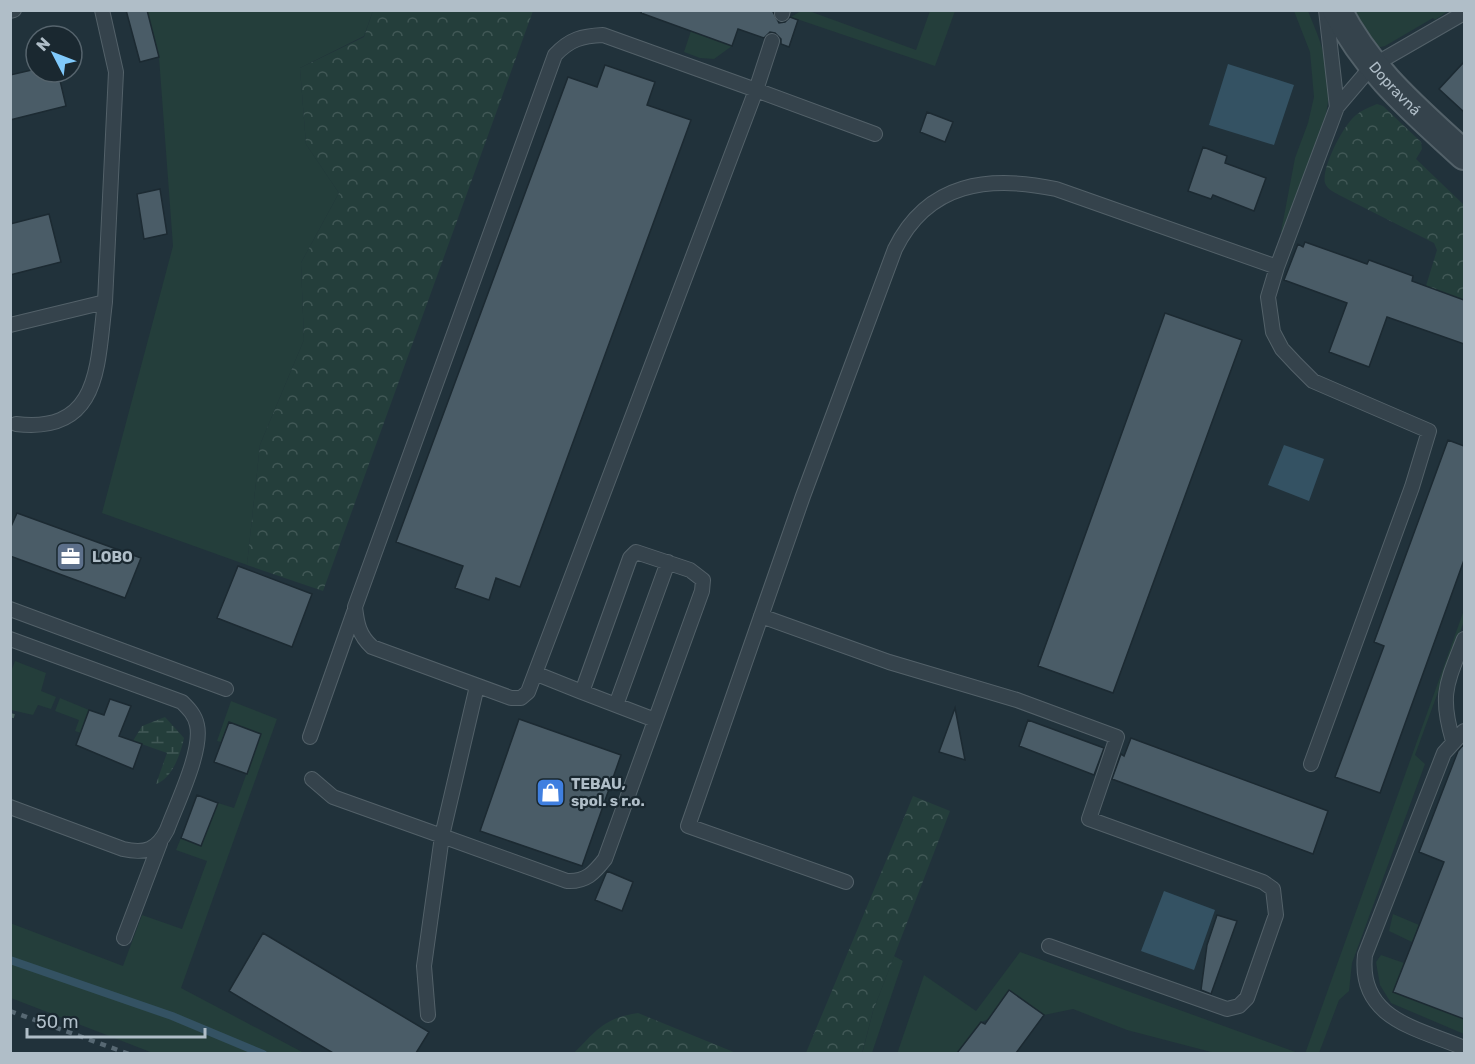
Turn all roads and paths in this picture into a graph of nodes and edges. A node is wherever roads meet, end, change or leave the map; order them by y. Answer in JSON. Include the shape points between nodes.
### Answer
{"nodes":[{"id":1,"x":102,"y":10,"type":"edge"},
{"id":2,"x":1326,"y":10,"type":"edge"},
{"id":3,"x":1337,"y":10,"type":"edge"},
{"id":4,"x":1464,"y":12,"type":"edge"},
{"id":5,"x":772,"y":41,"type":"dead end"},
{"id":6,"x":1372,"y":66,"type":"junction"},
{"id":7,"x":756,"y":90,"type":"junction"},
{"id":8,"x":1337,"y":107,"type":"junction"},
{"id":9,"x":874,"y":134,"type":"dead end"},
{"id":10,"x":1464,"y":155,"type":"edge"},
{"id":11,"x":1277,"y":267,"type":"junction"},
{"id":12,"x":105,"y":302,"type":"junction"},
{"id":13,"x":10,"y":325,"type":"edge"},
{"id":14,"x":16,"y":424,"type":"dead end"},
{"id":15,"x":668,"y":562,"type":"junction"},
{"id":16,"x":355,"y":607,"type":"junction"},
{"id":17,"x":10,"y":609,"type":"edge"},
{"id":18,"x":760,"y":615,"type":"junction"},
{"id":19,"x":10,"y":639,"type":"edge"},
{"id":20,"x":1464,"y":639,"type":"edge"},
{"id":21,"x":537,"y":674,"type":"junction"},
{"id":22,"x":477,"y":686,"type":"junction"},
{"id":23,"x":226,"y":689,"type":"dead end"},
{"id":24,"x":582,"y":692,"type":"junction"},
{"id":25,"x":616,"y":705,"type":"junction"},
{"id":26,"x":10,"y":715,"type":"edge"},
{"id":27,"x":17,"y":717,"type":"dead end"},
{"id":28,"x":655,"y":720,"type":"junction"},
{"id":29,"x":1464,"y":731,"type":"edge"},
{"id":30,"x":310,"y":737,"type":"dead end"},
{"id":31,"x":1453,"y":741,"type":"junction"},
{"id":32,"x":1311,"y":764,"type":"dead end"},
{"id":33,"x":312,"y":779,"type":"dead end"},
{"id":34,"x":10,"y":807,"type":"edge"},
{"id":35,"x":442,"y":836,"type":"junction"},
{"id":36,"x":160,"y":843,"type":"junction"},
{"id":37,"x":846,"y":882,"type":"dead end"},
{"id":38,"x":124,"y":938,"type":"dead end"},
{"id":39,"x":1049,"y":946,"type":"dead end"},
{"id":40,"x":428,"y":1015,"type":"dead end"},
{"id":41,"x":1464,"y":1048,"type":"edge"}],
"edges":[{"from":1,"to":12,"type":"lane","via":[[116,72]]},
{"from":2,"to":8,"type":"lane"},
{"from":3,"to":6,"type":"street","name":"Dopravná"},
{"from":4,"to":6,"type":"lane"},
{"from":5,"to":7,"type":"lane"},
{"from":6,"to":8,"type":"lane"},
{"from":6,"to":10,"type":"street","name":"Dopravná"},
{"from":7,"to":9,"type":"lane"},
{"from":7,"to":16,"type":"lane","via":[[603,35],[582,36],[567,42],[555,55]]},
{"from":7,"to":21,"type":"lane"},
{"from":8,"to":11,"type":"lane"},
{"from":11,"to":18,"type":"lane","via":[[1067,193],[1024,182],[997,181],[961,189],[918,213],[895,249]]},
{"from":11,"to":32,"type":"lane","via":[[1268,297],[1273,332],[1282,349],[1313,381],[1430,431]]},
{"from":12,"to":13,"type":"lane"},
{"from":12,"to":14,"type":"lane","via":[[94,380],[82,405],[69,418],[55,424]]},
{"from":15,"to":24,"type":"lane","via":[[636,552],[630,558]]},
{"from":15,"to":25,"type":"lane"},
{"from":15,"to":28,"type":"lane","via":[[699,574],[703,580]]},
{"from":16,"to":22,"type":"lane","via":[[357,626],[372,647]]},
{"from":16,"to":30,"type":"lane"},
{"from":17,"to":23,"type":"lane"},
{"from":18,"to":37,"type":"lane","via":[[688,826]]},
{"from":18,"to":39,"type":"lane","via":[[1117,737],[1089,819],[1263,882],[1273,889],[1276,901],[1276,915],[1247,998],[1239,1006],[1227,1009]]},
{"from":19,"to":36,"type":"lane","via":[[182,702],[191,711],[198,743]]},
{"from":20,"to":31,"type":"lane","via":[[1444,693]]},
{"from":21,"to":22,"type":"lane","via":[[522,698]]},
{"from":21,"to":24,"type":"lane"},
{"from":22,"to":35,"type":"lane"},
{"from":24,"to":25,"type":"lane"},
{"from":25,"to":28,"type":"lane"},
{"from":26,"to":27,"type":"path"},
{"from":28,"to":35,"type":"lane","via":[[605,859],[587,878],[567,881]]},
{"from":29,"to":31,"type":"lane"},
{"from":31,"to":41,"type":"lane","via":[[1444,753],[1365,955],[1363,975],[1367,990],[1394,1019]]},
{"from":33,"to":35,"type":"lane","via":[[333,797]]},
{"from":34,"to":36,"type":"lane","via":[[123,849],[139,852]]},
{"from":35,"to":40,"type":"lane","via":[[424,966]]},
{"from":36,"to":38,"type":"lane"}]}
